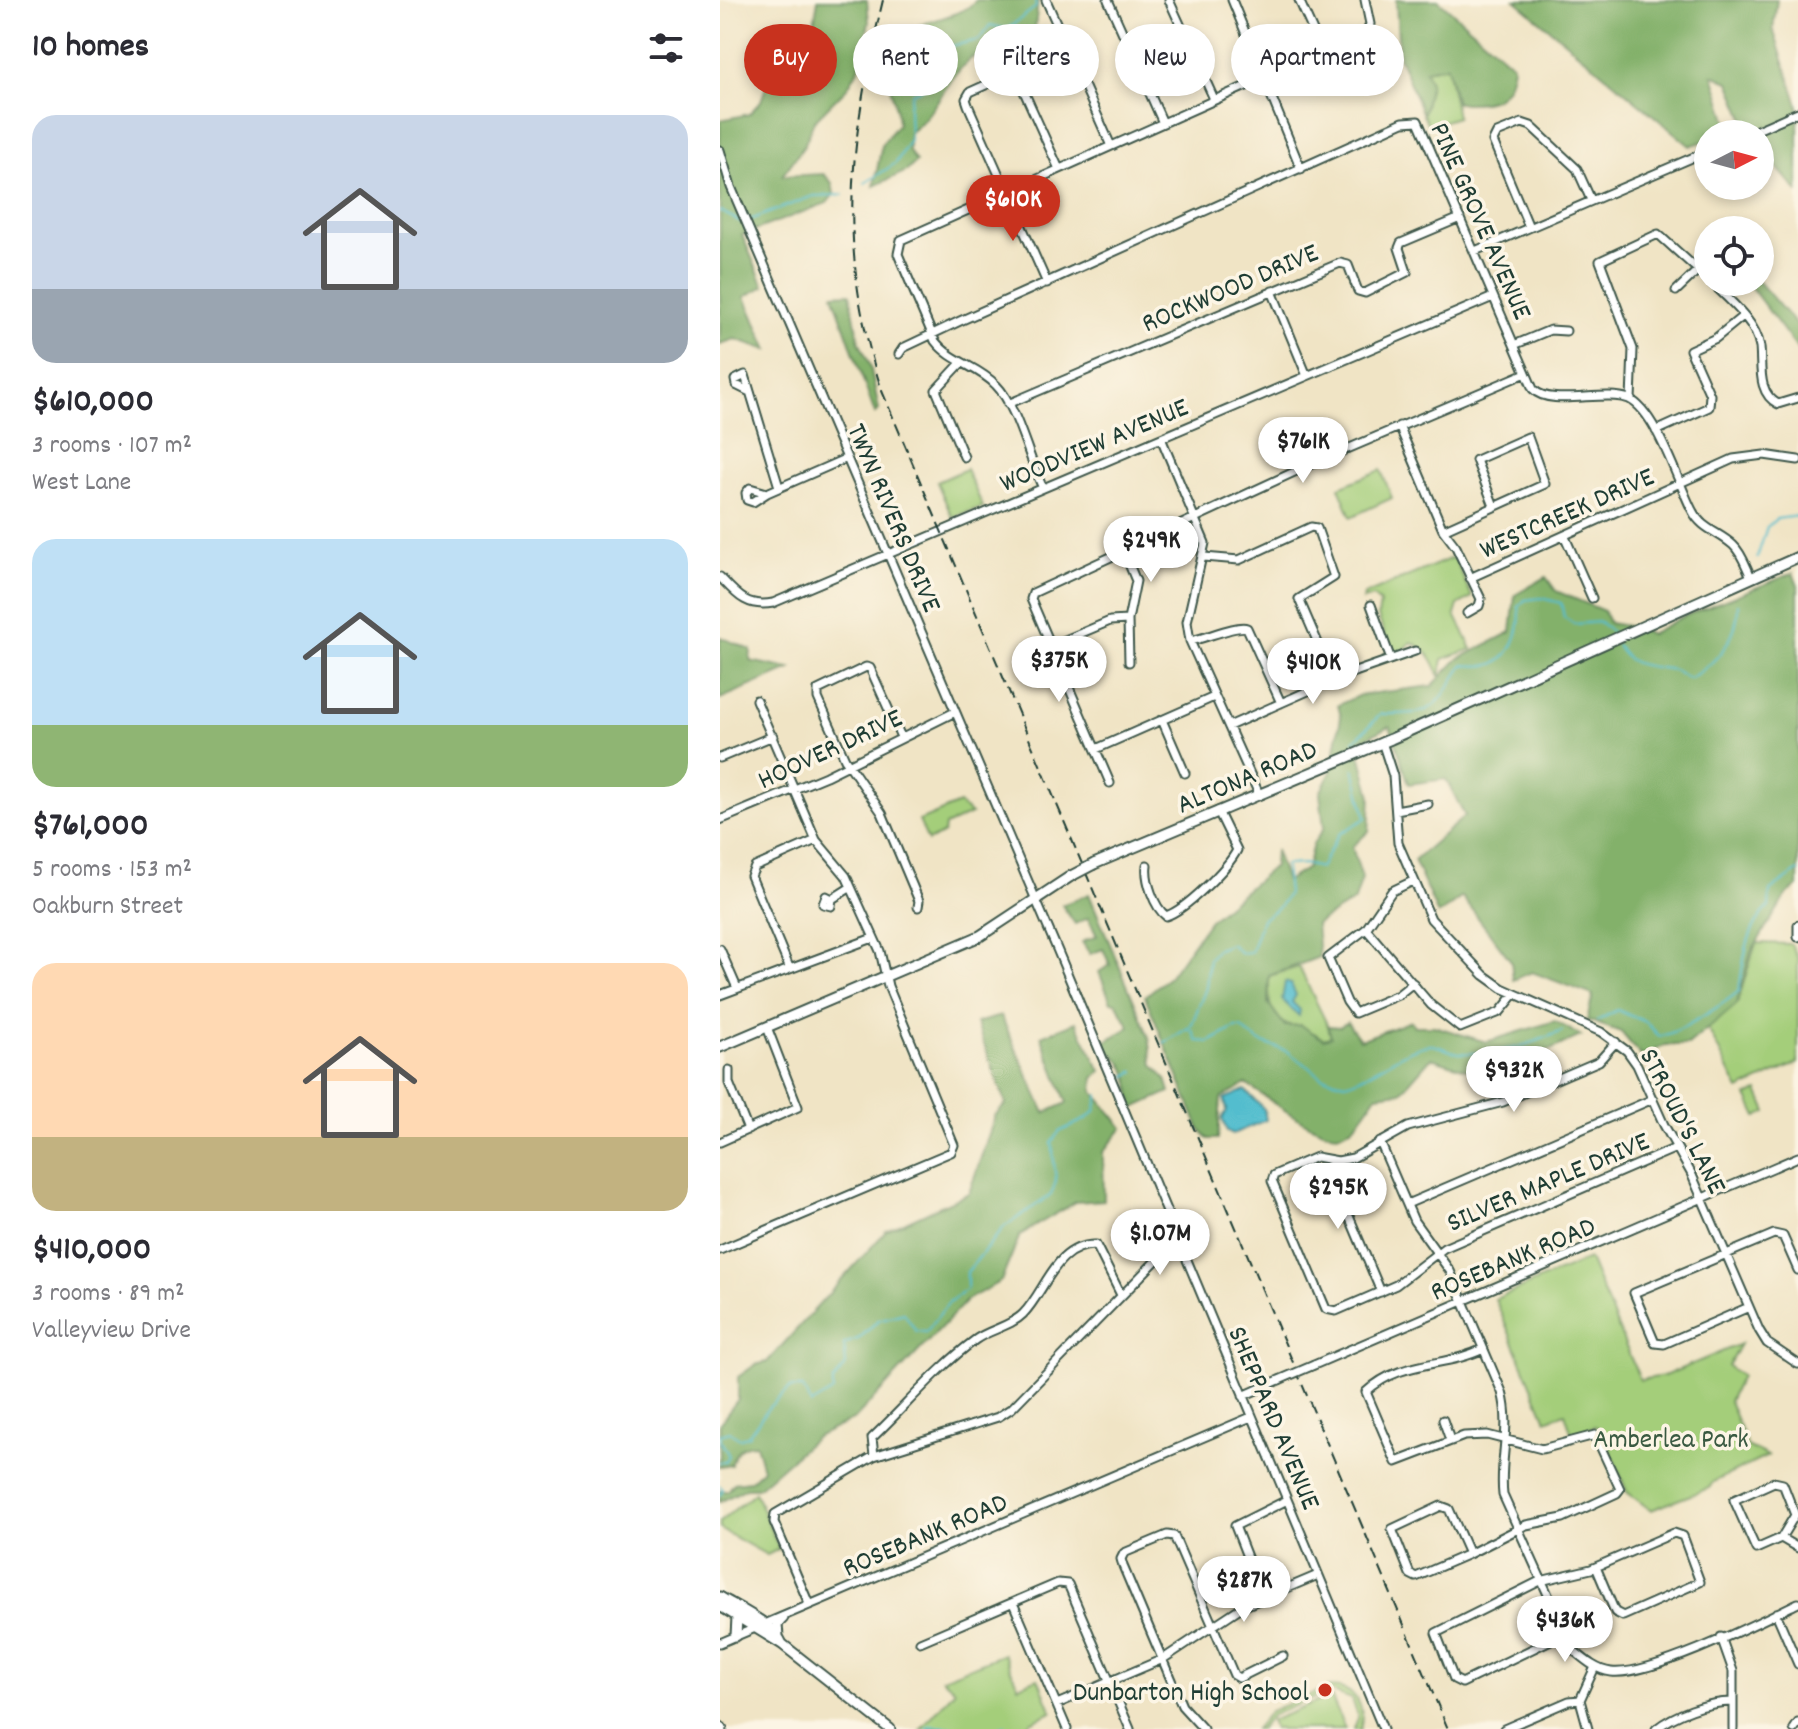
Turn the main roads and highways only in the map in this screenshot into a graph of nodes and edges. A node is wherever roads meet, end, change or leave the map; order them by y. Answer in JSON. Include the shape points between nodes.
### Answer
{"nodes":[{"id":1,"x":1798,"y":557,"type":"edge"},
{"id":2,"x":720,"y":1047,"type":"edge"},
{"id":3,"x":720,"y":1597,"type":"edge"},
{"id":4,"x":720,"y":1606,"type":"edge"},
{"id":5,"x":786,"y":1616,"type":"road end"},
{"id":6,"x":737,"y":1617,"type":"junction"},
{"id":7,"x":762,"y":1625,"type":"junction"},
{"id":8,"x":736,"y":1636,"type":"road end"},
{"id":9,"x":780,"y":1640,"type":"junction"},
{"id":10,"x":890,"y":1729,"type":"edge"}],
"edges":[{"from":1,"to":2,"type":"main road","name":"ALTONA ROAD","bridge":true,"via":[[1094,864],[980,936]]},
{"from":3,"to":7,"type":"main road"},
{"from":4,"to":6,"type":"main road"},
{"from":5,"to":9,"type":"main road","via":[[777,1624]]},
{"from":6,"to":7,"type":"main road"},
{"from":6,"to":8,"type":"main road"},
{"from":7,"to":9,"type":"main road"},
{"from":9,"to":10,"type":"main road"}]}
